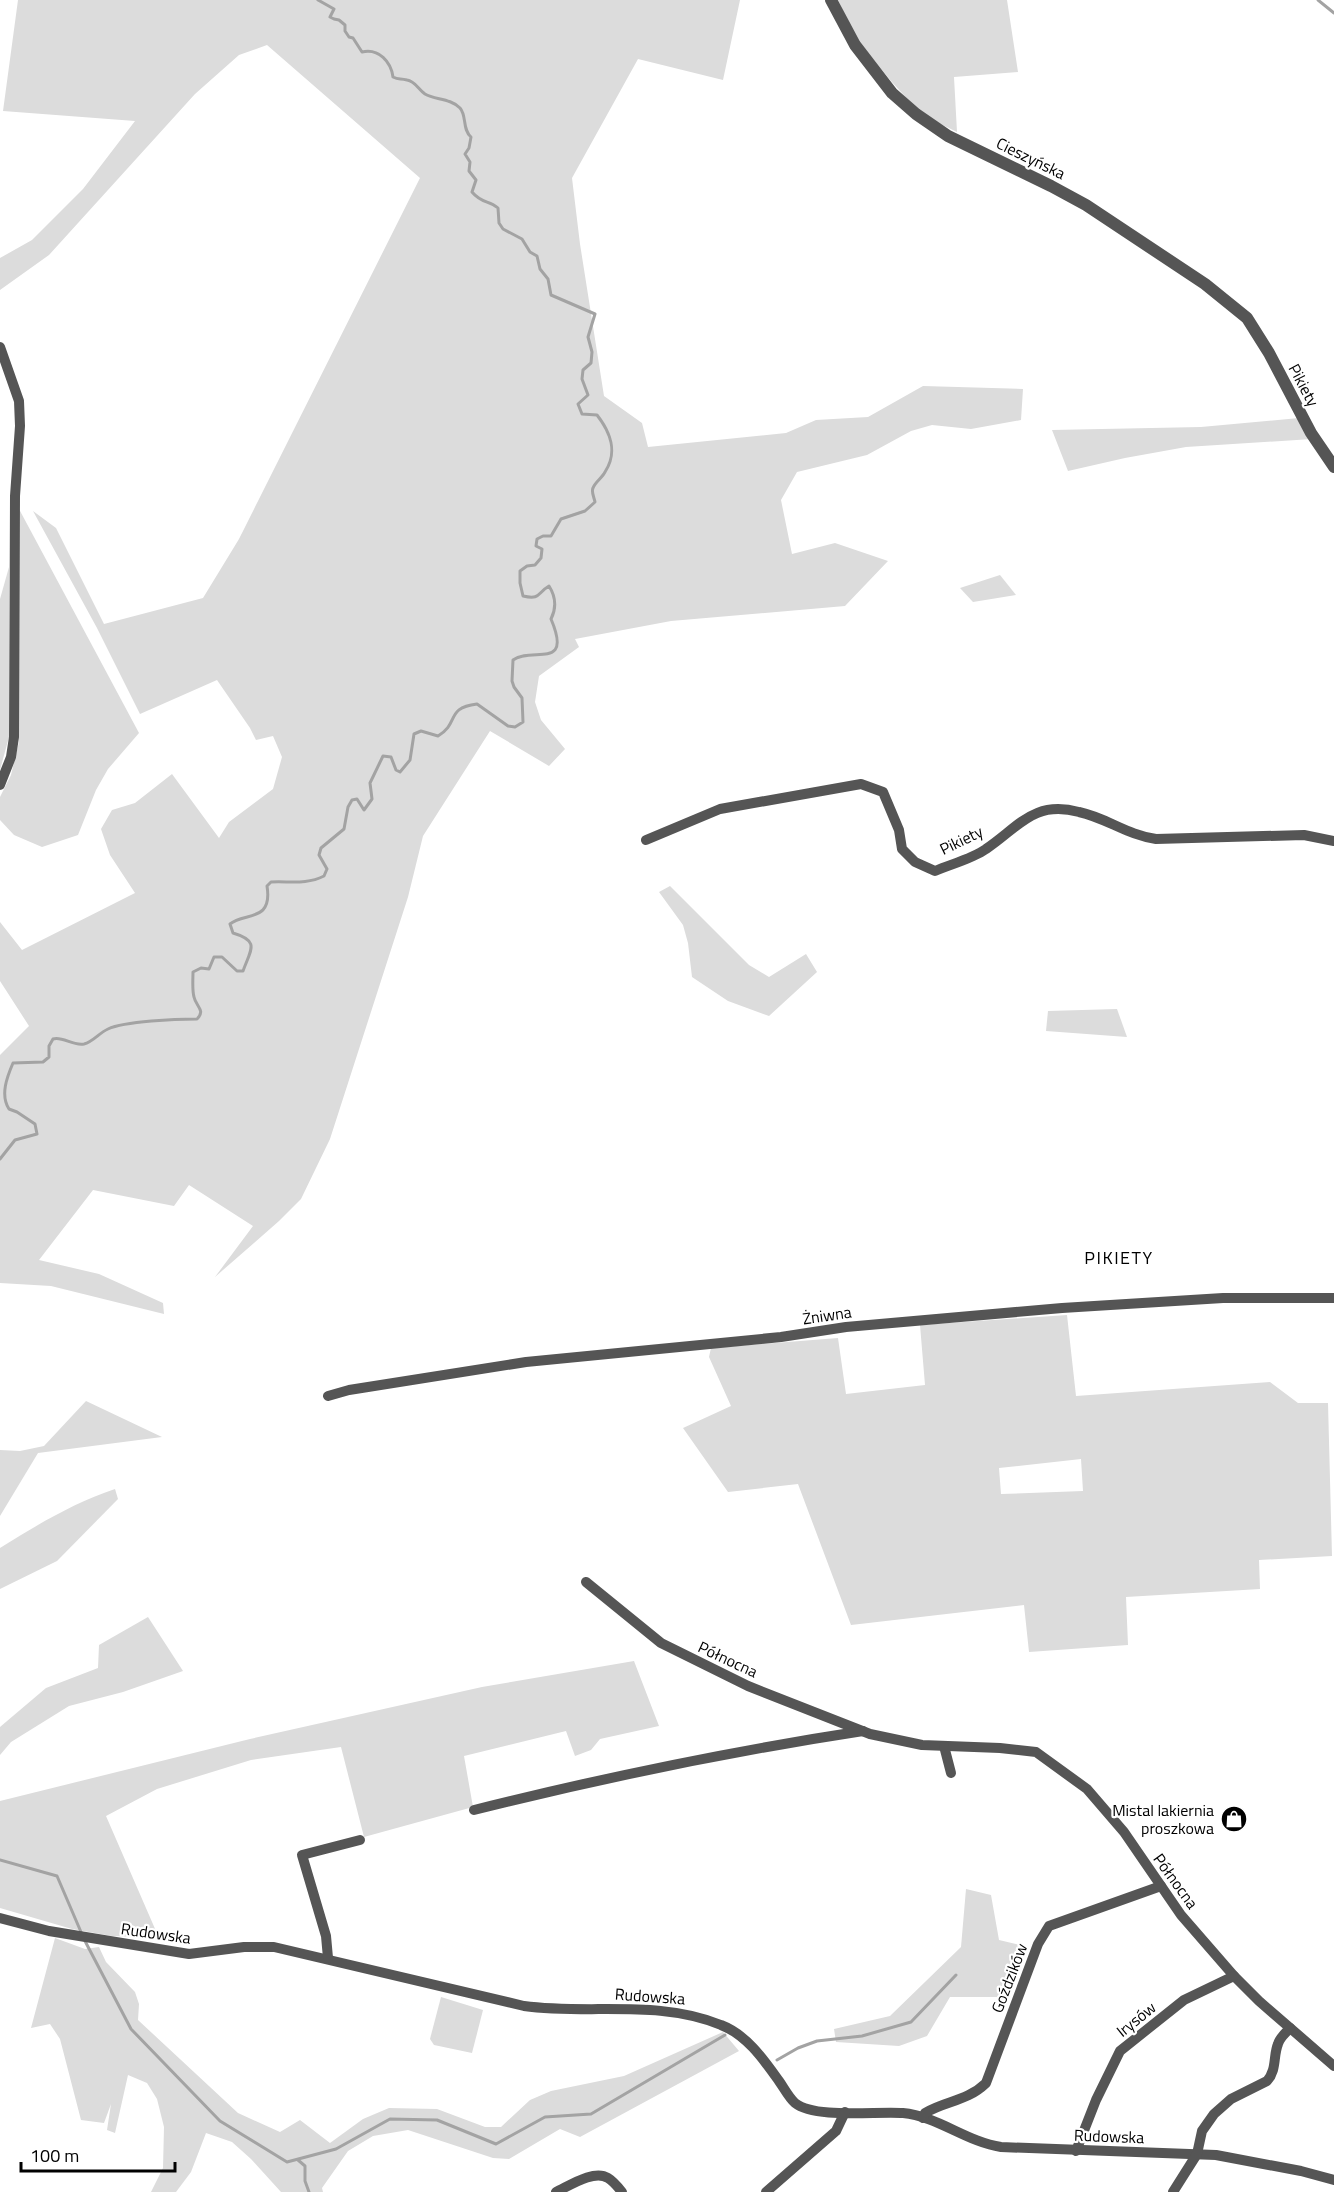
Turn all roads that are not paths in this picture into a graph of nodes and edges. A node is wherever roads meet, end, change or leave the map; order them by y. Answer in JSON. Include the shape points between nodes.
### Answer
{"nodes":[{"id":1,"x":831,"y":0,"type":"edge"},
{"id":2,"x":1247,"y":318,"type":"joint"},
{"id":3,"x":0,"y":347,"type":"edge"},
{"id":4,"x":1334,"y":467,"type":"edge"},
{"id":5,"x":0,"y":785,"type":"edge"},
{"id":6,"x":646,"y":840,"type":"dead end"},
{"id":7,"x":1334,"y":841,"type":"edge"},
{"id":8,"x":1334,"y":1298,"type":"edge"},
{"id":9,"x":328,"y":1396,"type":"dead end"},
{"id":10,"x":586,"y":1582,"type":"dead end"},
{"id":11,"x":863,"y":1731,"type":"junction"},
{"id":12,"x":944,"y":1746,"type":"junction"},
{"id":13,"x":951,"y":1773,"type":"dead end"},
{"id":14,"x":474,"y":1810,"type":"dead end"},
{"id":15,"x":360,"y":1840,"type":"dead end"},
{"id":16,"x":1161,"y":1886,"type":"junction"},
{"id":17,"x":0,"y":1918,"type":"edge"},
{"id":18,"x":328,"y":1958,"type":"junction"},
{"id":19,"x":1234,"y":1976,"type":"junction"},
{"id":20,"x":1290,"y":2028,"type":"junction"},
{"id":21,"x":1334,"y":2066,"type":"edge"},
{"id":22,"x":845,"y":2112,"type":"junction"},
{"id":23,"x":923,"y":2118,"type":"junction"},
{"id":24,"x":1076,"y":2151,"type":"junction"},
{"id":25,"x":1197,"y":2154,"type":"junction"},
{"id":26,"x":1334,"y":2180,"type":"edge"},
{"id":27,"x":556,"y":2192,"type":"edge"},
{"id":28,"x":622,"y":2192,"type":"edge"},
{"id":29,"x":766,"y":2192,"type":"edge"},
{"id":30,"x":1173,"y":2192,"type":"edge"}],
"edges":[{"from":1,"to":2,"type":"street","name":"Cieszyńska","via":[[855,45],[892,93],[916,114],[948,136],[1086,205],[1205,284]]},
{"from":2,"to":4,"type":"street","name":"Pikiety"},
{"from":3,"to":5,"type":"street","via":[[19,401],[20,426],[15,496],[14,737]]},
{"from":6,"to":7,"type":"street","name":"Pikiety","via":[[720,809],[861,784],[883,792],[899,830],[902,849],[915,862],[935,871],[985,851],[1022,820],[1056,809],[1079,812],[1139,837],[1156,839],[1304,836]]},
{"from":8,"to":9,"type":"street","name":"Żniwna","via":[[1212,1299],[846,1327],[526,1362]]},
{"from":10,"to":11,"type":"street","name":"Północna","via":[[661,1643],[748,1686]]},
{"from":11,"to":12,"type":"street","name":"Północna","via":[[902,1742]]},
{"from":11,"to":14,"type":"street","via":[[681,1763]]},
{"from":12,"to":13,"type":"street"},
{"from":12,"to":16,"type":"street","name":"Północna","via":[[1036,1752],[1087,1789],[1124,1832]]},
{"from":15,"to":18,"type":"street","via":[[302,1855],[326,1936]]},
{"from":16,"to":19,"type":"street","name":"Północna"},
{"from":16,"to":23,"type":"street","name":"Goździków","via":[[1049,1926],[1038,1944],[986,2084],[975,2094],[938,2105]]},
{"from":17,"to":18,"type":"street","name":"Rudowska","via":[[49,1931],[162,1950],[199,1954],[274,1947]]},
{"from":18,"to":22,"type":"street","name":"Rudowska","via":[[524,2006],[618,2007],[689,2014],[724,2026],[748,2042],[794,2102],[820,2111]]},
{"from":19,"to":20,"type":"street","name":"Północna"},
{"from":19,"to":24,"type":"street","name":"Irysów","via":[[1184,2000],[1120,2051]]},
{"from":20,"to":21,"type":"street","name":"Północna"},
{"from":20,"to":25,"type":"street","via":[[1276,2046],[1271,2076],[1221,2106],[1202,2131]]},
{"from":22,"to":23,"type":"street","name":"Rudowska","via":[[904,2113]]},
{"from":22,"to":29,"type":"street","via":[[836,2131]]},
{"from":23,"to":24,"type":"street","name":"Rudowska","via":[[986,2145]]},
{"from":24,"to":25,"type":"street","name":"Rudowska"},
{"from":25,"to":26,"type":"street","name":"Rudowska"},
{"from":25,"to":30,"type":"street"},
{"from":27,"to":28,"type":"street","via":[[601,2175]]}]}
